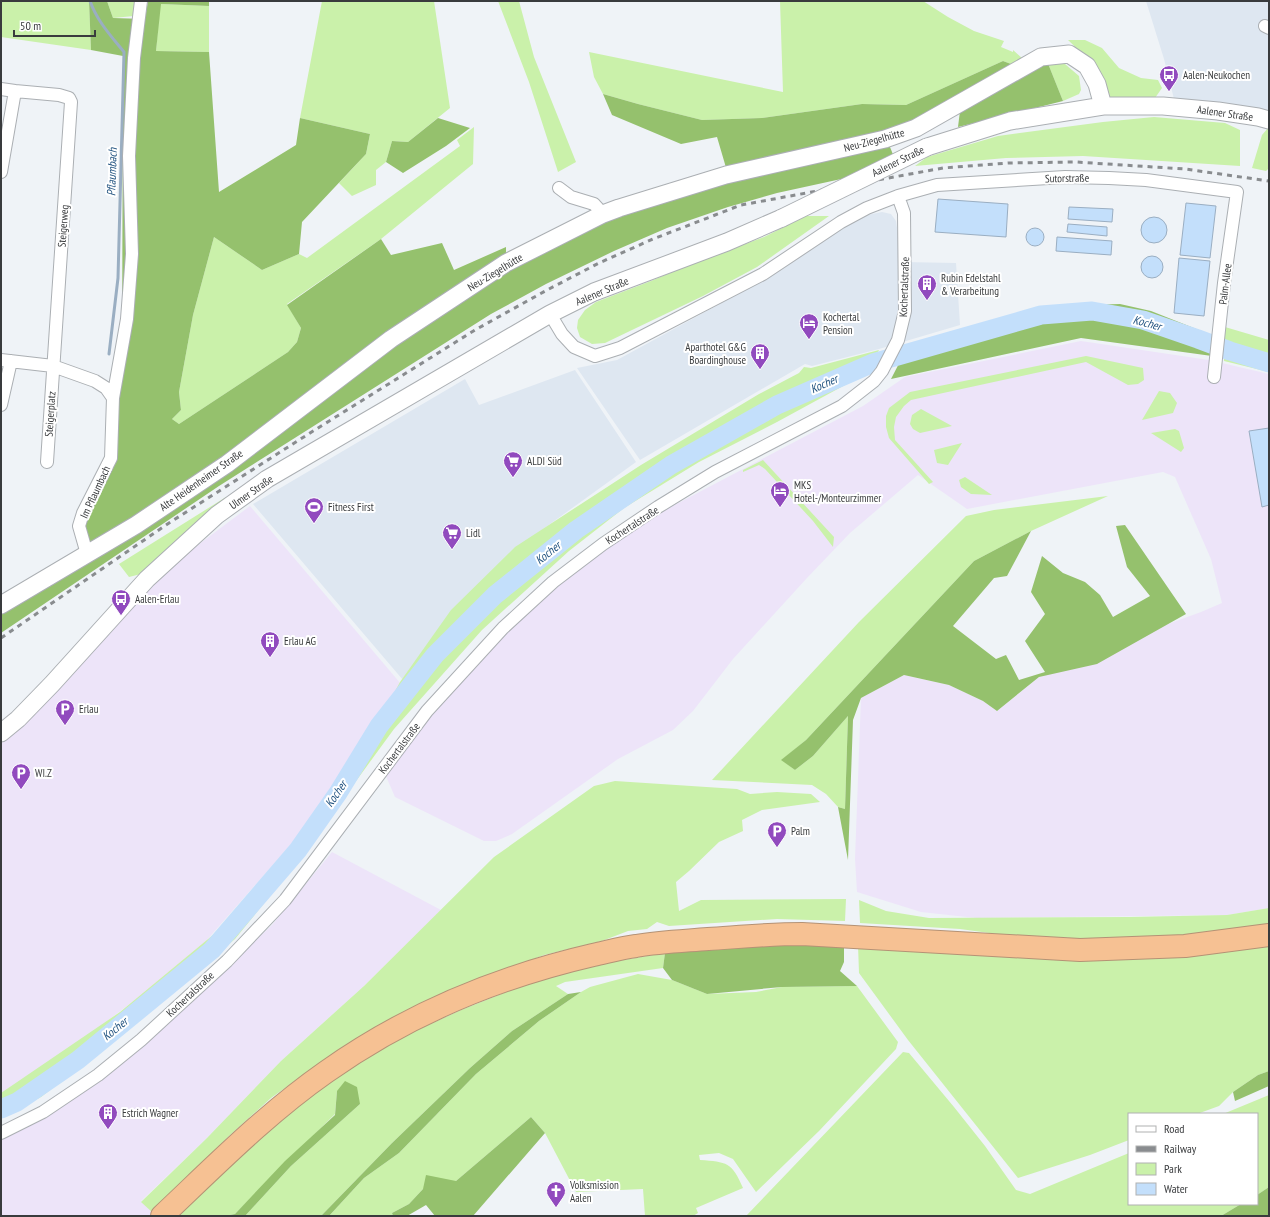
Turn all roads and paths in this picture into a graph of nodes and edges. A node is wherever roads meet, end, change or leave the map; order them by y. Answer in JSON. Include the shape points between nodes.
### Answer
{"nodes":[{"id":1,"x":141,"y":1,"type":"edge"},
{"id":2,"x":1,"y":89,"type":"edge"},
{"id":3,"x":15,"y":91,"type":"junction"},
{"id":4,"x":1103,"y":106,"type":"junction"},
{"id":5,"x":1269,"y":120,"type":"edge"},
{"id":6,"x":1,"y":172,"type":"edge"},
{"id":7,"x":559,"y":188,"type":"dead end"},
{"id":8,"x":1237,"y":192,"type":"joint"},
{"id":9,"x":898,"y":196,"type":"junction"},
{"id":10,"x":603,"y":214,"type":"junction"},
{"id":11,"x":550,"y":314,"type":"junction"},
{"id":12,"x":391,"y":339,"type":"joint"},
{"id":13,"x":6,"y":361,"type":"edge"},
{"id":14,"x":53,"y":366,"type":"junction"},
{"id":15,"x":1214,"y":377,"type":"dead end"},
{"id":16,"x":113,"y":398,"type":"junction"},
{"id":17,"x":1,"y":405,"type":"edge"},
{"id":18,"x":47,"y":462,"type":"dead end"},
{"id":19,"x":87,"y":554,"type":"junction"},
{"id":20,"x":1,"y":605,"type":"edge"},
{"id":21,"x":1,"y":733,"type":"edge"},
{"id":22,"x":1269,"y":936,"type":"edge"},
{"id":23,"x":1,"y":1133,"type":"edge"},
{"id":24,"x":162,"y":1216,"type":"edge"}],
"edges":[{"from":1,"to":16,"type":"street","name":"Im Pflaumbach","via":[[134,58],[129,156],[132,254],[127,319]]},
{"from":2,"to":3,"type":"street"},
{"from":3,"to":6,"type":"street"},
{"from":3,"to":14,"type":"street","name":"Steigerweg","via":[[59,95],[69,98],[71,102]]},
{"from":4,"to":5,"type":"street","name":"Aalener Straße","via":[[1164,106],[1218,111]]},
{"from":4,"to":10,"type":"street","name":"Neu-Ziegelhütte","via":[[1098,84],[1087,66],[1069,54],[1041,57],[916,128],[885,139],[726,175]]},
{"from":4,"to":11,"type":"street","name":"Aalener Straße","bridge":true,"via":[[1010,120],[927,147],[782,218],[727,242],[594,292]]},
{"from":7,"to":10,"type":"street","via":[[571,197],[594,204]]},
{"from":8,"to":9,"type":"street","name":"Sutorstraße","via":[[1146,180],[1065,177],[937,185]]},
{"from":8,"to":15,"type":"street","name":"Palm-Allee"},
{"from":9,"to":11,"type":"street","via":[[866,208],[763,274],[620,348],[595,356],[574,347],[562,334]]},
{"from":9,"to":23,"type":"street","name":"Kochertalstraße","via":[[904,213],[905,311],[898,340],[874,381],[842,406],[715,472],[665,503],[603,544],[553,582],[503,628],[427,711],[285,900],[227,961],[141,1040],[98,1075],[43,1112]]},
{"from":10,"to":12,"type":"street","name":"Neu-Ziegelhütte","via":[[506,263]]},
{"from":11,"to":21,"type":"street","name":"Ulmer Straße","via":[[267,479],[217,515],[146,579],[52,684]]},
{"from":12,"to":19,"type":"street","name":"Alte Heidenheimer Straße","via":[[227,464],[136,525]]},
{"from":13,"to":14,"type":"street"},
{"from":13,"to":17,"type":"street"},
{"from":14,"to":16,"type":"street","via":[[95,381],[106,388]]},
{"from":14,"to":18,"type":"street","name":"Steigerplatz"},
{"from":16,"to":19,"type":"street","name":"Im Pflaumbach","via":[[111,458],[79,526]]},
{"from":19,"to":20,"type":"street","name":"Alte Heidenheimer Straße"},
{"from":22,"to":24,"type":"highway","via":[[1186,946],[1080,950],[773,934],[654,943],[562,962],[448,1003],[383,1036],[282,1105]]}]}
